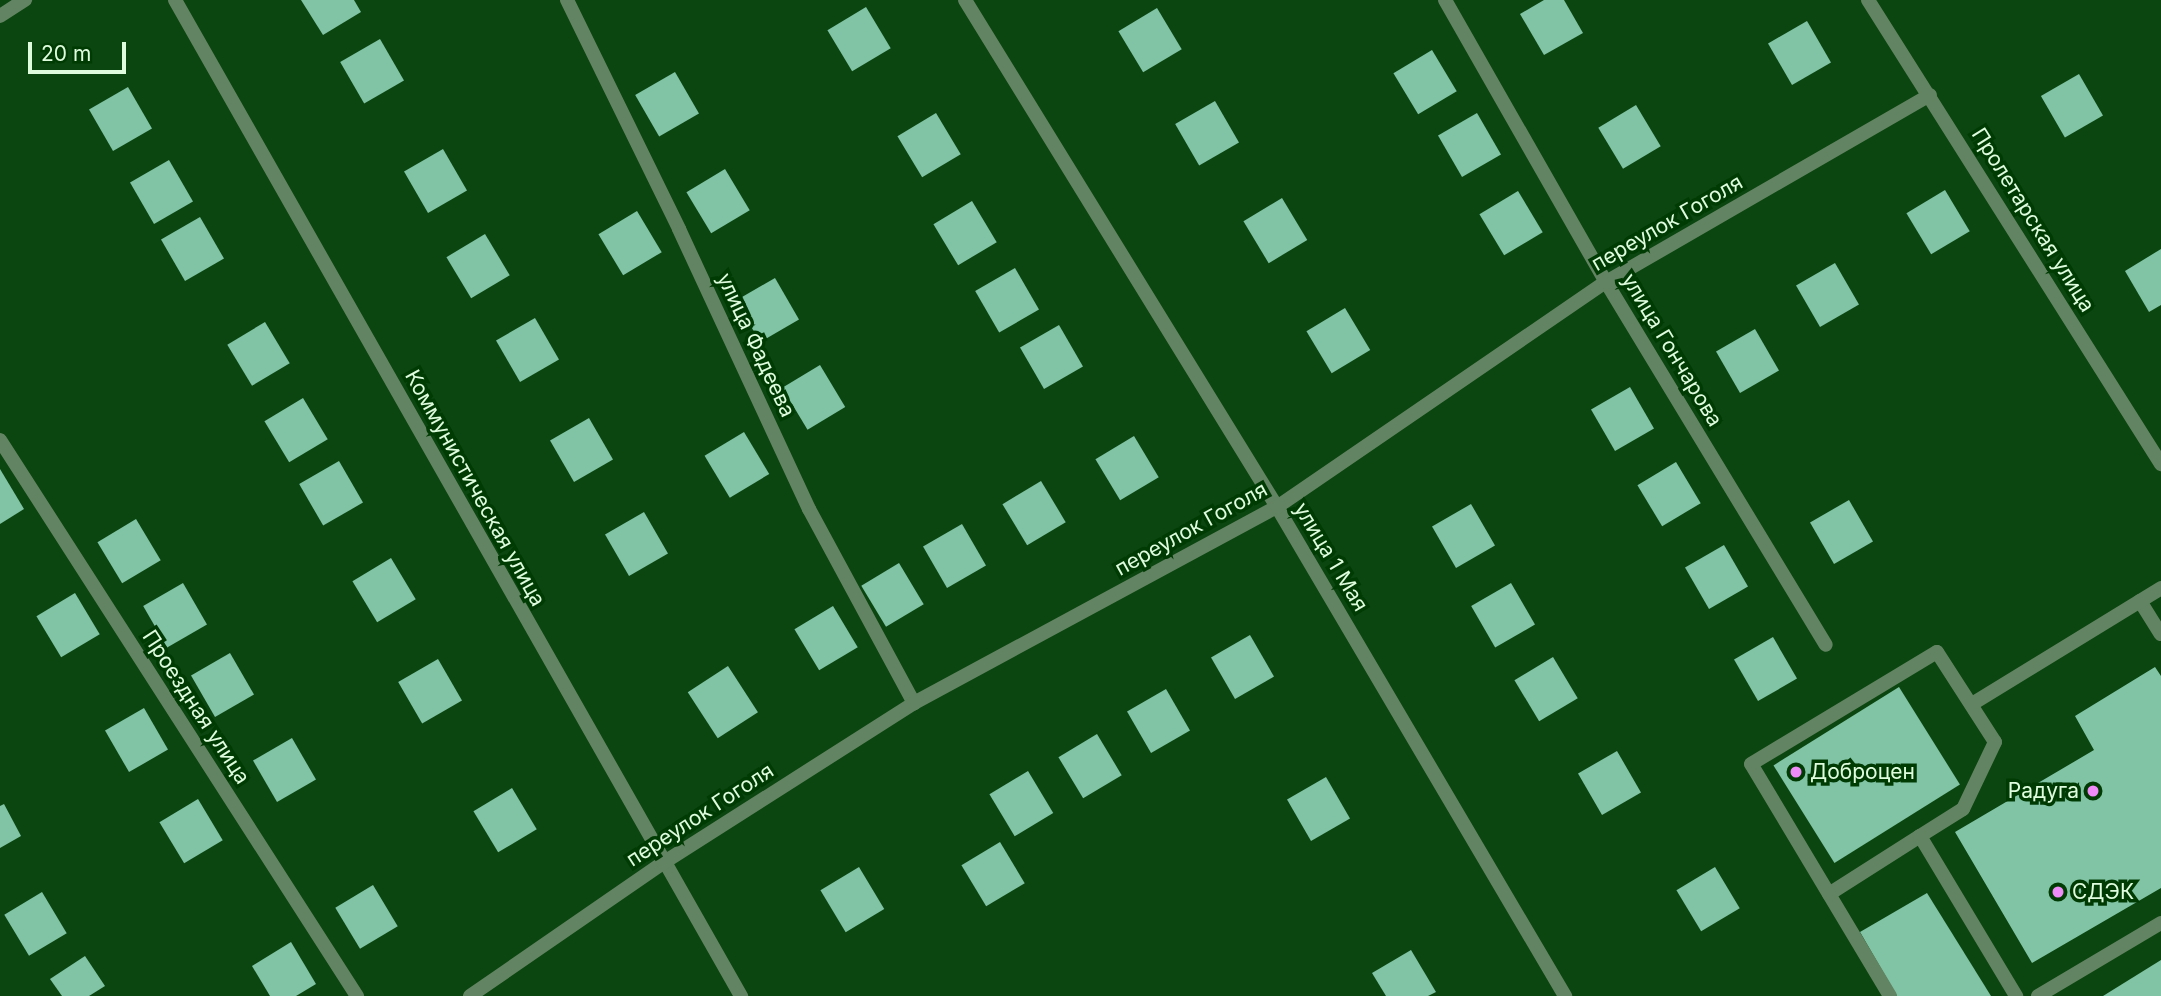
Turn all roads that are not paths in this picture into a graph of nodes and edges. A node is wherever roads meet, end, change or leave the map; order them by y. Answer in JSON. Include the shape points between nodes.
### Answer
{"nodes":[{"id":1,"x":25,"y":0,"type":"edge"},
{"id":2,"x":175,"y":0,"type":"edge"},
{"id":3,"x":567,"y":0,"type":"edge"},
{"id":4,"x":965,"y":0,"type":"edge"},
{"id":5,"x":1445,"y":0,"type":"edge"},
{"id":6,"x":1868,"y":0,"type":"edge"},
{"id":7,"x":0,"y":16,"type":"edge"},
{"id":8,"x":1930,"y":95,"type":"junction"},
{"id":9,"x":1606,"y":282,"type":"junction"},
{"id":10,"x":0,"y":440,"type":"edge"},
{"id":11,"x":2161,"y":464,"type":"edge"},
{"id":12,"x":1277,"y":508,"type":"junction"},
{"id":13,"x":2161,"y":588,"type":"edge"},
{"id":14,"x":2140,"y":601,"type":"junction"},
{"id":15,"x":2161,"y":634,"type":"edge"},
{"id":16,"x":1826,"y":645,"type":"dead end"},
{"id":17,"x":914,"y":703,"type":"junction"},
{"id":18,"x":1972,"y":704,"type":"junction"},
{"id":19,"x":1920,"y":836,"type":"junction"},
{"id":20,"x":663,"y":863,"type":"junction"},
{"id":21,"x":1829,"y":894,"type":"junction"},
{"id":22,"x":2161,"y":923,"type":"edge"},
{"id":23,"x":356,"y":996,"type":"edge"},
{"id":24,"x":470,"y":996,"type":"edge"},
{"id":25,"x":741,"y":996,"type":"edge"},
{"id":26,"x":1565,"y":996,"type":"edge"},
{"id":27,"x":1890,"y":996,"type":"edge"},
{"id":28,"x":2016,"y":996,"type":"edge"},
{"id":29,"x":2038,"y":996,"type":"edge"}],
"edges":[{"from":1,"to":7,"type":"street"},
{"from":2,"to":20,"type":"street","name":"Коммунистическая улица"},
{"from":3,"to":17,"type":"street","name":"улица Фадеева","via":[[809,509]]},
{"from":4,"to":12,"type":"street","name":"улица 1 Мая"},
{"from":5,"to":9,"type":"street","name":"улица Гончарова"},
{"from":6,"to":8,"type":"street","name":"Пролетарская улица"},
{"from":8,"to":9,"type":"street","name":"переулок Гоголя"},
{"from":8,"to":11,"type":"street","name":"Пролетарская улица"},
{"from":9,"to":12,"type":"street","name":"переулок Гоголя"},
{"from":9,"to":16,"type":"street","name":"улица Гончарова"},
{"from":10,"to":23,"type":"street","name":"Проездная улица"},
{"from":12,"to":17,"type":"street","name":"переулок Гоголя"},
{"from":12,"to":26,"type":"street","name":"улица 1 Мая"},
{"from":13,"to":14,"type":"street"},
{"from":14,"to":15,"type":"street"},
{"from":14,"to":18,"type":"street"},
{"from":17,"to":20,"type":"street","name":"переулок Гоголя"},
{"from":18,"to":19,"type":"street","via":[[1995,742],[1963,808]]},
{"from":18,"to":21,"type":"street","via":[[1937,652],[1751,764]]},
{"from":19,"to":21,"type":"street"},
{"from":19,"to":28,"type":"street"},
{"from":20,"to":24,"type":"street","name":"переулок Гоголя"},
{"from":20,"to":25,"type":"street","name":"Коммунистическая улица"},
{"from":21,"to":27,"type":"street"},
{"from":22,"to":29,"type":"street"}]}
